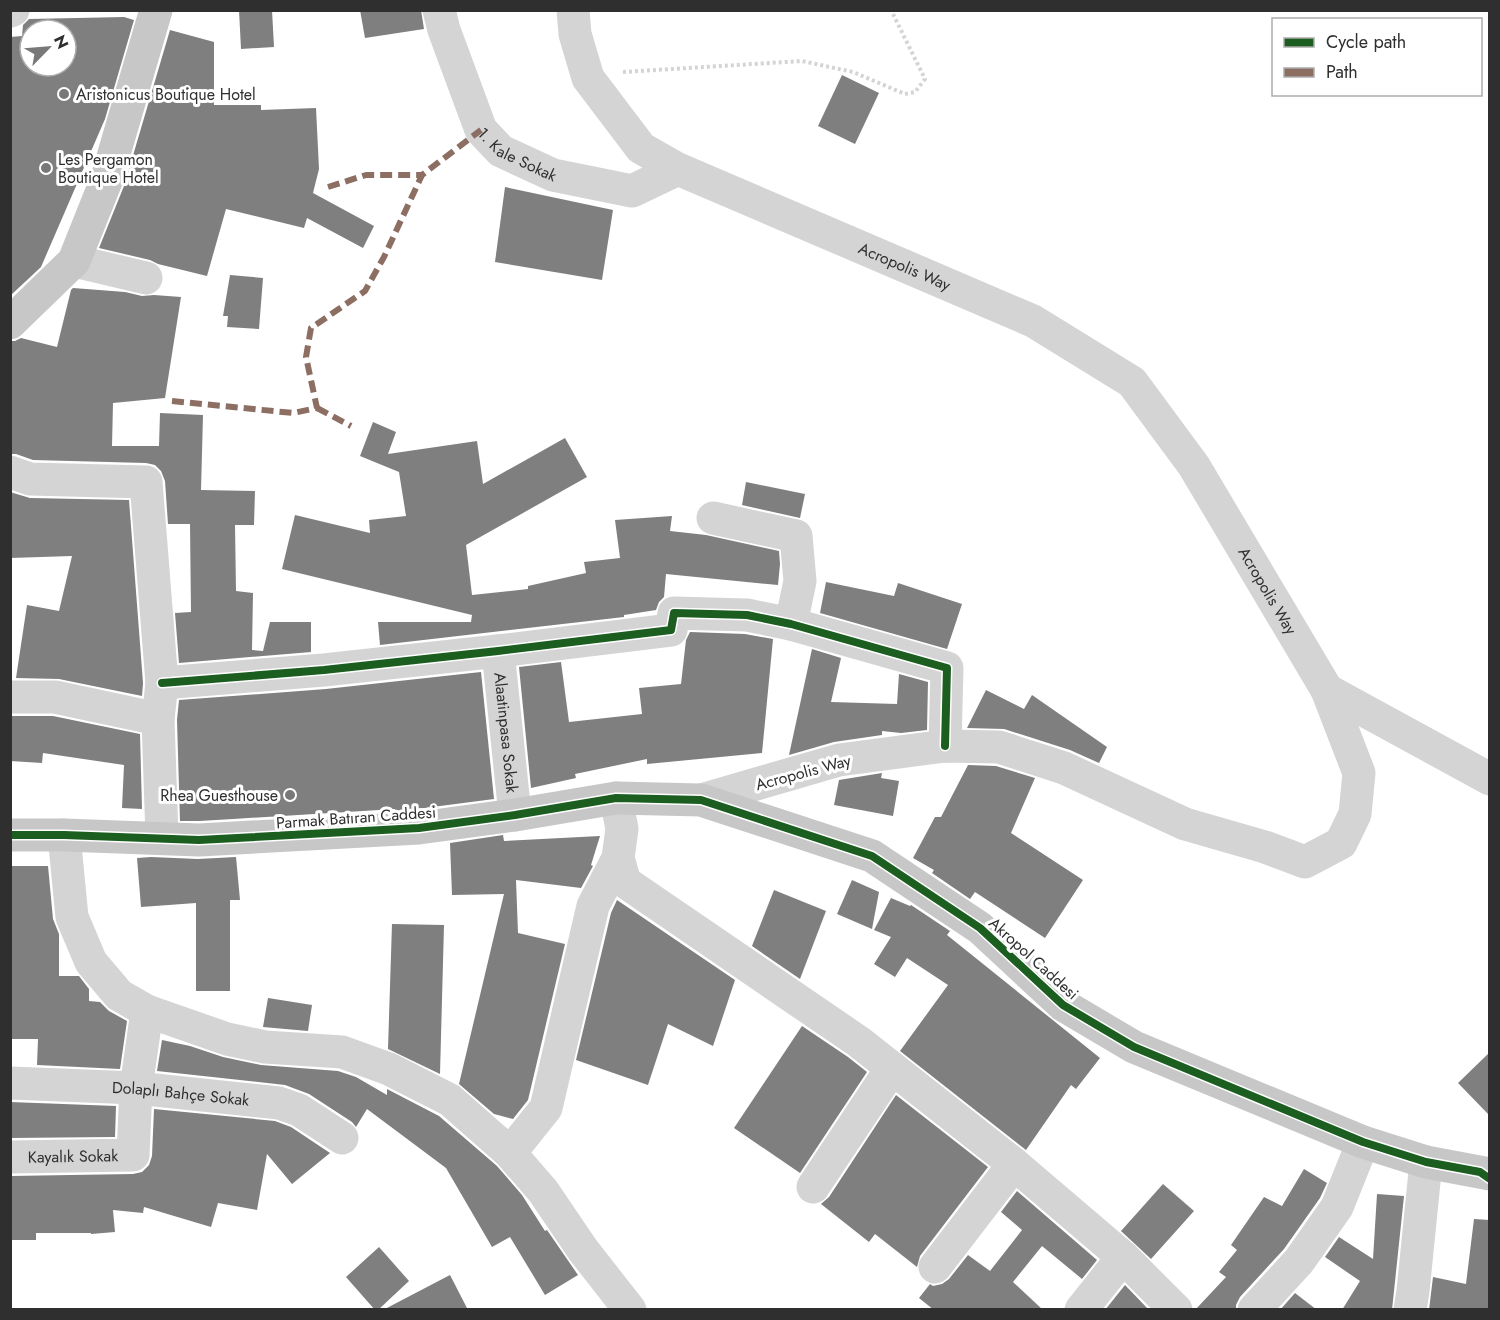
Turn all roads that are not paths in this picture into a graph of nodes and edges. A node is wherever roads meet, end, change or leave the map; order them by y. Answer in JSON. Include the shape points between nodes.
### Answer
{"nodes":[{"id":1,"x":156,"y":10,"type":"edge"},
{"id":2,"x":439,"y":10,"type":"edge"},
{"id":3,"x":573,"y":10,"type":"edge"},
{"id":4,"x":678,"y":169,"type":"junction"},
{"id":5,"x":74,"y":261,"type":"junction"},
{"id":6,"x":146,"y":278,"type":"dead end"},
{"id":7,"x":10,"y":323,"type":"edge"},
{"id":8,"x":10,"y":472,"type":"edge"},
{"id":9,"x":713,"y":518,"type":"dead end"},
{"id":10,"x":790,"y":624,"type":"junction"},
{"id":11,"x":498,"y":651,"type":"junction"},
{"id":12,"x":162,"y":683,"type":"junction"},
{"id":13,"x":1327,"y":690,"type":"junction"},
{"id":14,"x":10,"y":697,"type":"edge"},
{"id":15,"x":158,"y":719,"type":"junction"},
{"id":16,"x":945,"y":746,"type":"junction"},
{"id":17,"x":1490,"y":779,"type":"edge"},
{"id":18,"x":616,"y":798,"type":"junction"},
{"id":19,"x":701,"y":800,"type":"junction"},
{"id":20,"x":515,"y":816,"type":"junction"},
{"id":21,"x":12,"y":832,"type":"edge"},
{"id":22,"x":64,"y":835,"type":"junction"},
{"id":23,"x":162,"y":837,"type":"junction"},
{"id":24,"x":618,"y":858,"type":"junction"},
{"id":25,"x":147,"y":1011,"type":"junction"},
{"id":26,"x":892,"y":1068,"type":"junction"},
{"id":27,"x":10,"y":1083,"type":"edge"},
{"id":28,"x":136,"y":1088,"type":"junction"},
{"id":29,"x":342,"y":1138,"type":"dead end"},
{"id":30,"x":1363,"y":1142,"type":"junction"},
{"id":31,"x":510,"y":1153,"type":"junction"},
{"id":32,"x":10,"y":1157,"type":"edge"},
{"id":33,"x":1426,"y":1162,"type":"junction"},
{"id":34,"x":1014,"y":1164,"type":"junction"},
{"id":35,"x":1486,"y":1175,"type":"edge"},
{"id":36,"x":813,"y":1187,"type":"dead end"},
{"id":37,"x":1123,"y":1257,"type":"junction"},
{"id":38,"x":935,"y":1267,"type":"dead end"},
{"id":39,"x":630,"y":1310,"type":"edge"},
{"id":40,"x":1081,"y":1310,"type":"edge"},
{"id":41,"x":1176,"y":1310,"type":"edge"},
{"id":42,"x":1254,"y":1310,"type":"edge"},
{"id":43,"x":1410,"y":1310,"type":"edge"}],
"edges":[{"from":1,"to":5,"type":"main road","via":[[106,181]]},
{"from":2,"to":4,"type":"street","name":"1. Kale Sokak","via":[[481,130],[501,152],[554,175],[632,191]]},
{"from":3,"to":4,"type":"street","name":"Acropolis Way","via":[[574,34],[588,78],[641,148]]},
{"from":4,"to":13,"type":"street","name":"Acropolis Way","via":[[1033,321],[1131,382],[1194,466]]},
{"from":5,"to":6,"type":"street"},
{"from":5,"to":7,"type":"main road"},
{"from":8,"to":12,"type":"street","via":[[30,479],[146,482]]},
{"from":9,"to":10,"type":"street","via":[[796,536],[800,581]]},
{"from":10,"to":11,"type":"street","via":[[747,615],[674,613],[671,630]]},
{"from":10,"to":16,"type":"street","via":[[947,668]]},
{"from":11,"to":12,"type":"street"},
{"from":11,"to":20,"type":"street","name":"Alaatinpasa Sokak"},
{"from":12,"to":15,"type":"street"},
{"from":13,"to":16,"type":"street","name":"Acropolis Way","via":[[1359,773],[1356,814],[1341,843],[1305,862],[1185,824],[1064,768],[999,747]]},
{"from":13,"to":17,"type":"street"},
{"from":14,"to":15,"type":"street","via":[[55,697]]},
{"from":15,"to":23,"type":"street"},
{"from":16,"to":19,"type":"street","name":"Acropolis Way","via":[[839,760]]},
{"from":18,"to":19,"type":"main road","name":"Parmak Batıran Caddesi"},
{"from":18,"to":20,"type":"main road","name":"Parmak Batıran Caddesi"},
{"from":18,"to":24,"type":"street","via":[[622,829]]},
{"from":19,"to":30,"type":"main road","name":"Akropol Caddesi","via":[[872,856],[980,928],[1063,1005],[1134,1047]]},
{"from":20,"to":23,"type":"main road","name":"Parmak Batıran Caddesi","via":[[419,828],[199,840]]},
{"from":21,"to":22,"type":"main road","name":"Parmak Batıran Caddesi"},
{"from":22,"to":23,"type":"main road","name":"Parmak Batıran Caddesi"},
{"from":22,"to":25,"type":"street","via":[[72,917],[91,962],[119,995]]},
{"from":24,"to":26,"type":"street","via":[[625,882]]},
{"from":24,"to":31,"type":"street","via":[[593,906],[546,1108]]},
{"from":25,"to":28,"type":"street","name":"Kayalık Sokak"},
{"from":25,"to":31,"type":"street","via":[[226,1039],[265,1047],[342,1052],[389,1069],[450,1100]]},
{"from":26,"to":34,"type":"street"},
{"from":26,"to":36,"type":"street"},
{"from":27,"to":28,"type":"street","name":"Dolaplı Bahçe Sokak"},
{"from":28,"to":29,"type":"street","name":"Dolaplı Bahçe Sokak","via":[[279,1103],[300,1110]]},
{"from":28,"to":32,"type":"street","name":"Kayalık Sokak","via":[[133,1155]]},
{"from":30,"to":33,"type":"main road","name":"Akropol Caddesi"},
{"from":30,"to":42,"type":"street","via":[[1337,1207],[1299,1261]]},
{"from":31,"to":39,"type":"street","via":[[543,1191]]},
{"from":33,"to":35,"type":"main road","name":"Akropol Caddesi"},
{"from":33,"to":43,"type":"street"},
{"from":34,"to":37,"type":"street"},
{"from":34,"to":38,"type":"street"},
{"from":37,"to":40,"type":"street"},
{"from":37,"to":41,"type":"street"}]}
